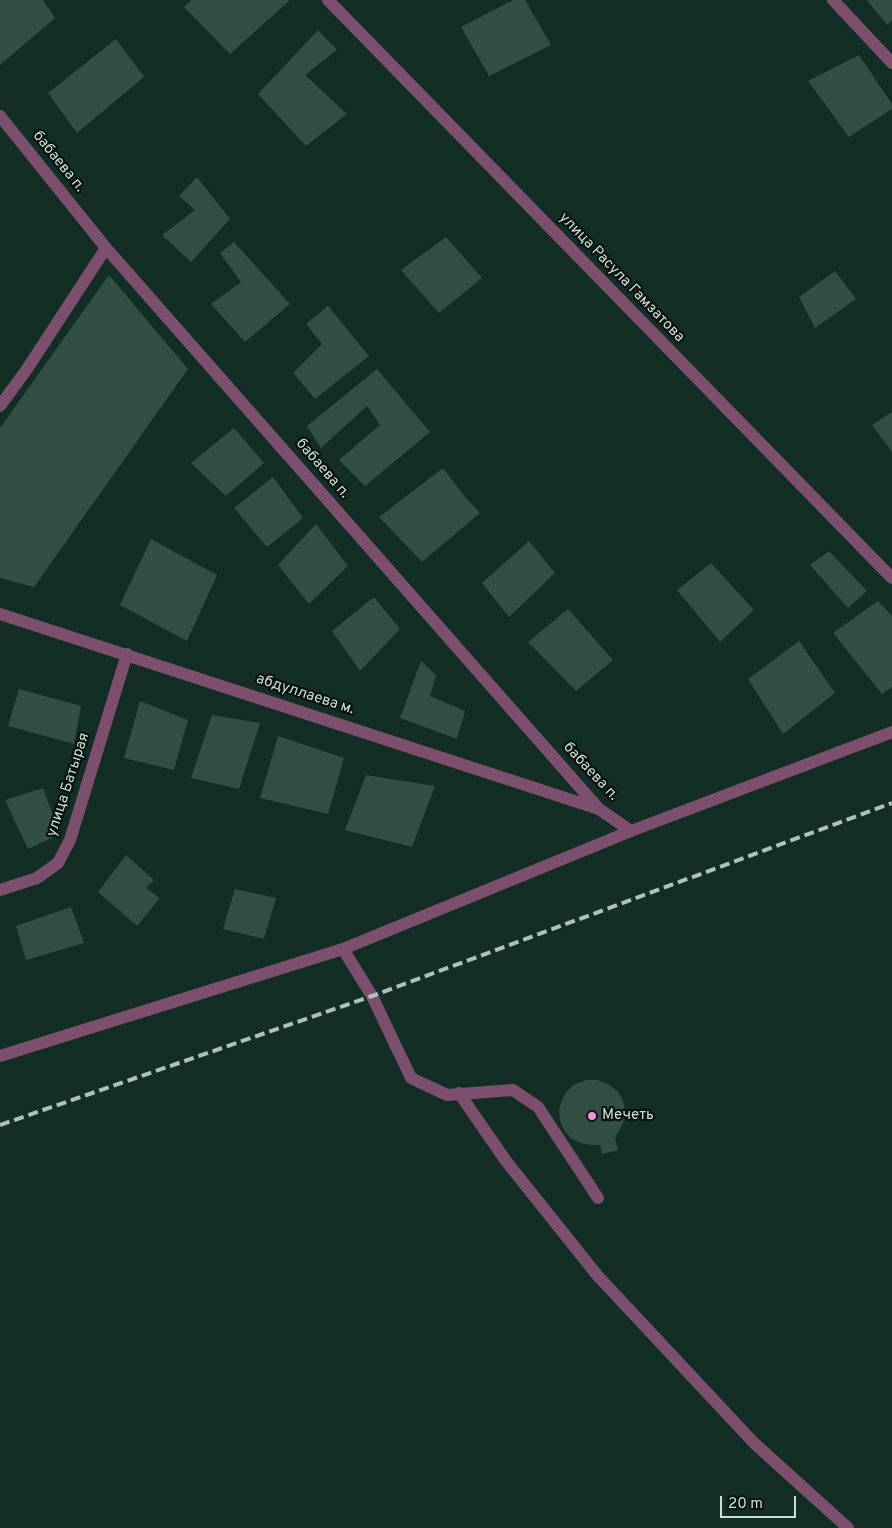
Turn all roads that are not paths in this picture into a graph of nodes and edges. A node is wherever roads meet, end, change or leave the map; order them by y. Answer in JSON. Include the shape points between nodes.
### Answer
{"nodes":[{"id":1,"x":328,"y":0,"type":"edge"},
{"id":2,"x":833,"y":0,"type":"edge"},
{"id":3,"x":892,"y":64,"type":"edge"},
{"id":4,"x":0,"y":116,"type":"edge"},
{"id":5,"x":106,"y":248,"type":"junction"},
{"id":6,"x":0,"y":406,"type":"edge"},
{"id":7,"x":892,"y":578,"type":"edge"},
{"id":8,"x":0,"y":614,"type":"edge"},
{"id":9,"x":127,"y":654,"type":"junction"},
{"id":10,"x":892,"y":732,"type":"edge"},
{"id":11,"x":599,"y":809,"type":"junction"},
{"id":12,"x":631,"y":832,"type":"junction"},
{"id":13,"x":0,"y":890,"type":"edge"},
{"id":14,"x":343,"y":949,"type":"junction"},
{"id":15,"x":0,"y":1056,"type":"edge"},
{"id":16,"x":459,"y":1094,"type":"junction"},
{"id":17,"x":598,"y":1198,"type":"dead end"},
{"id":18,"x":848,"y":1528,"type":"edge"}],
"edges":[{"from":1,"to":7,"type":"street","name":"улица Расула Гамзатова"},
{"from":2,"to":3,"type":"street"},
{"from":4,"to":5,"type":"street","name":"бабаева п."},
{"from":5,"to":6,"type":"street"},
{"from":5,"to":11,"type":"street","name":"бабаева п."},
{"from":8,"to":9,"type":"street","name":"абдуллаева м."},
{"from":9,"to":11,"type":"street","name":"абдуллаева м."},
{"from":9,"to":13,"type":"street","name":"улица Батырая","via":[[70,840],[58,863],[36,878]]},
{"from":10,"to":12,"type":"street"},
{"from":11,"to":12,"type":"street","name":"бабаева п."},
{"from":12,"to":14,"type":"street"},
{"from":14,"to":15,"type":"street"},
{"from":14,"to":16,"type":"street","via":[[372,996],[411,1078],[447,1095]]},
{"from":16,"to":17,"type":"street","via":[[514,1090],[538,1107]]},
{"from":16,"to":18,"type":"street","via":[[506,1161],[597,1275],[754,1443]]}]}
